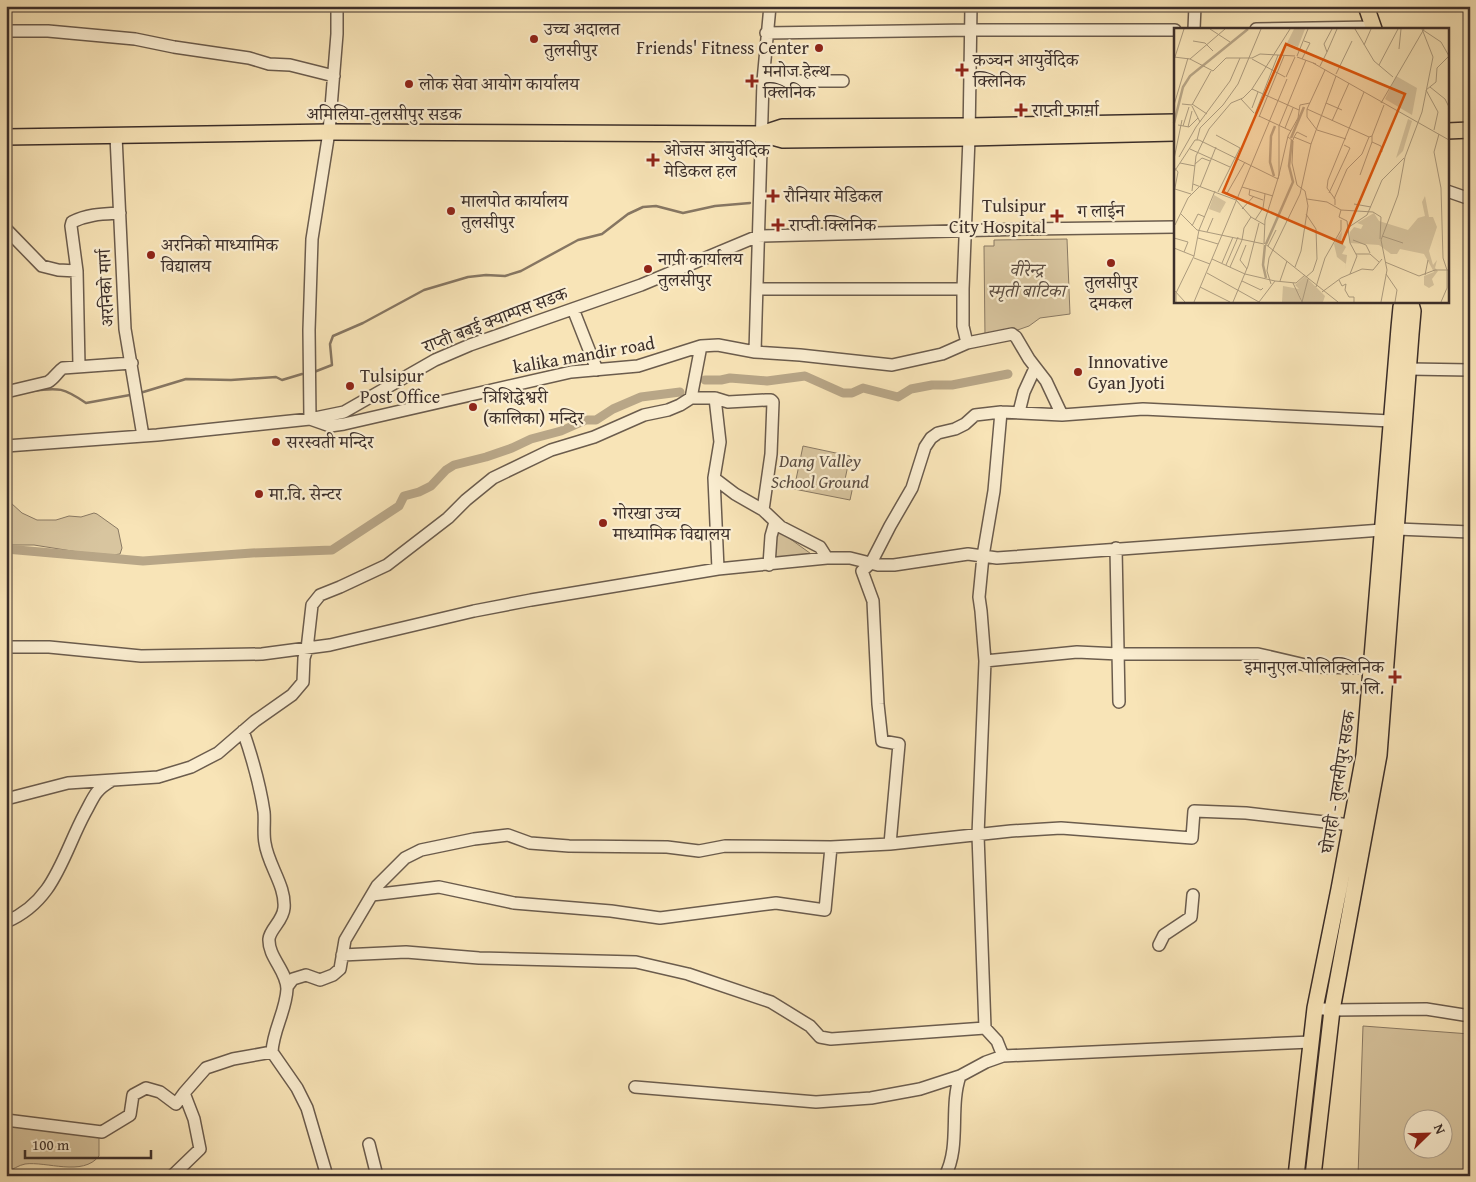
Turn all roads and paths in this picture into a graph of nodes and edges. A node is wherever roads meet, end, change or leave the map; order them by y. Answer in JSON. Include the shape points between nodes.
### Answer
{"nodes":[{"id":1,"x":337,"y":6,"type":"edge"},
{"id":2,"x":770,"y":6,"type":"edge"},
{"id":3,"x":971,"y":6,"type":"edge"},
{"id":4,"x":1195,"y":6,"type":"edge"},
{"id":5,"x":1366,"y":6,"type":"edge"},
{"id":6,"x":1194,"y":28,"type":"edge"},
{"id":7,"x":1374,"y":28,"type":"edge"},
{"id":8,"x":971,"y":30,"type":"junction"},
{"id":9,"x":1174,"y":30,"type":"edge"},
{"id":10,"x":6,"y":31,"type":"edge"},
{"id":11,"x":766,"y":33,"type":"junction"},
{"id":12,"x":334,"y":76,"type":"junction"},
{"id":13,"x":763,"y":81,"type":"junction"},
{"id":14,"x":843,"y":81,"type":"dead end"},
{"id":15,"x":1174,"y":122,"type":"edge"},
{"id":16,"x":1470,"y":130,"type":"edge"},
{"id":17,"x":1448,"y":131,"type":"edge"},
{"id":18,"x":329,"y":132,"type":"junction"},
{"id":19,"x":969,"y":132,"type":"junction"},
{"id":20,"x":1174,"y":133,"type":"edge"},
{"id":21,"x":761,"y":134,"type":"junction"},
{"id":22,"x":116,"y":136,"type":"junction"},
{"id":23,"x":6,"y":137,"type":"edge"},
{"id":24,"x":1448,"y":192,"type":"edge"},
{"id":25,"x":1470,"y":199,"type":"edge"},
{"id":26,"x":120,"y":213,"type":"junction"},
{"id":27,"x":1174,"y":227,"type":"edge"},
{"id":28,"x":6,"y":229,"type":"edge"},
{"id":29,"x":965,"y":230,"type":"junction"},
{"id":30,"x":758,"y":236,"type":"junction"},
{"id":31,"x":77,"y":271,"type":"junction"},
{"id":32,"x":757,"y":289,"type":"junction"},
{"id":33,"x":963,"y":289,"type":"junction"},
{"id":34,"x":1404,"y":302,"type":"edge"},
{"id":35,"x":1410,"y":302,"type":"edge"},
{"id":36,"x":572,"y":309,"type":"junction"},
{"id":37,"x":967,"y":343,"type":"junction"},
{"id":38,"x":701,"y":346,"type":"junction"},
{"id":39,"x":755,"y":352,"type":"junction"},
{"id":40,"x":132,"y":363,"type":"junction"},
{"id":41,"x":79,"y":366,"type":"junction"},
{"id":42,"x":1035,"y":368,"type":"junction"},
{"id":43,"x":1408,"y":369,"type":"junction"},
{"id":44,"x":596,"y":370,"type":"junction"},
{"id":45,"x":1470,"y":370,"type":"edge"},
{"id":46,"x":6,"y":392,"type":"edge"},
{"id":47,"x":690,"y":398,"type":"junction"},
{"id":48,"x":715,"y":398,"type":"junction"},
{"id":49,"x":1001,"y":412,"type":"junction"},
{"id":50,"x":1019,"y":412,"type":"junction"},
{"id":51,"x":1062,"y":415,"type":"junction"},
{"id":52,"x":310,"y":419,"type":"junction"},
{"id":53,"x":1391,"y":421,"type":"junction"},
{"id":54,"x":143,"y":436,"type":"junction"},
{"id":55,"x":6,"y":446,"type":"edge"},
{"id":56,"x":714,"y":478,"type":"junction"},
{"id":57,"x":763,"y":510,"type":"junction"},
{"id":58,"x":775,"y":522,"type":"junction"},
{"id":59,"x":1390,"y":530,"type":"junction"},
{"id":60,"x":1470,"y":532,"type":"edge"},
{"id":61,"x":1116,"y":548,"type":"junction"},
{"id":62,"x":982,"y":556,"type":"junction"},
{"id":63,"x":827,"y":558,"type":"junction"},
{"id":64,"x":871,"y":563,"type":"junction"},
{"id":65,"x":769,"y":565,"type":"junction"},
{"id":66,"x":718,"y":569,"type":"junction"},
{"id":67,"x":6,"y":647,"type":"edge"},
{"id":68,"x":307,"y":649,"type":"junction"},
{"id":69,"x":1118,"y":654,"type":"junction"},
{"id":70,"x":985,"y":661,"type":"junction"},
{"id":71,"x":1372,"y":668,"type":"junction"},
{"id":72,"x":1378,"y":684,"type":"junction"},
{"id":73,"x":1119,"y":702,"type":"dead end"},
{"id":74,"x":243,"y":731,"type":"junction"},
{"id":75,"x":114,"y":779,"type":"junction"},
{"id":76,"x":6,"y":799,"type":"edge"},
{"id":77,"x":1352,"y":825,"type":"junction"},
{"id":78,"x":978,"y":835,"type":"junction"},
{"id":79,"x":890,"y":844,"type":"junction"},
{"id":80,"x":830,"y":847,"type":"junction"},
{"id":81,"x":372,"y":895,"type":"junction"},
{"id":82,"x":1193,"y":895,"type":"dead end"},
{"id":83,"x":6,"y":922,"type":"edge"},
{"id":84,"x":1159,"y":945,"type":"dead end"},
{"id":85,"x":342,"y":955,"type":"junction"},
{"id":86,"x":287,"y":987,"type":"junction"},
{"id":87,"x":1315,"y":1008,"type":"junction"},
{"id":88,"x":1332,"y":1010,"type":"junction"},
{"id":89,"x":1470,"y":1016,"type":"edge"},
{"id":90,"x":985,"y":1028,"type":"junction"},
{"id":91,"x":1311,"y":1042,"type":"junction"},
{"id":92,"x":272,"y":1052,"type":"junction"},
{"id":93,"x":1003,"y":1056,"type":"junction"},
{"id":94,"x":960,"y":1076,"type":"junction"},
{"id":95,"x":635,"y":1087,"type":"dead end"},
{"id":96,"x":184,"y":1093,"type":"junction"},
{"id":97,"x":6,"y":1120,"type":"edge"},
{"id":98,"x":369,"y":1144,"type":"dead end"},
{"id":99,"x":172,"y":1176,"type":"edge"},
{"id":100,"x":327,"y":1176,"type":"edge"},
{"id":101,"x":377,"y":1176,"type":"edge"},
{"id":102,"x":944,"y":1176,"type":"edge"},
{"id":103,"x":1296,"y":1176,"type":"edge"},
{"id":104,"x":1313,"y":1176,"type":"edge"}],
"edges":[{"from":1,"to":12,"type":"street"},
{"from":2,"to":11,"type":"street"},
{"from":3,"to":8,"type":"street"},
{"from":4,"to":6,"type":"street"},
{"from":5,"to":7,"type":"main road"},
{"from":8,"to":9,"type":"street"},
{"from":8,"to":11,"type":"street"},
{"from":8,"to":19,"type":"street"},
{"from":10,"to":12,"type":"street","via":[[48,31],[135,39],[290,65]]},
{"from":11,"to":13,"type":"street"},
{"from":12,"to":18,"type":"street"},
{"from":13,"to":14,"type":"street"},
{"from":13,"to":21,"type":"street"},
{"from":15,"to":19,"type":"main road"},
{"from":16,"to":17,"type":"main road"},
{"from":18,"to":21,"type":"main road","name":"अमिलिया-तुलसीपुर सडक"},
{"from":18,"to":22,"type":"main road","name":"अमिलिया-तुलसीपुर सडक"},
{"from":18,"to":52,"type":"street","via":[[312,239]]},
{"from":19,"to":20,"type":"main road"},
{"from":19,"to":21,"type":"main road","name":"अमिलिया-तुलसीपुर सडक","via":[[782,127]]},
{"from":19,"to":29,"type":"street"},
{"from":21,"to":30,"type":"street"},
{"from":22,"to":23,"type":"main road","name":"अमिलिया-तुलसीपुर सडक"},
{"from":22,"to":26,"type":"street","name":"अरनिको मार्ग"},
{"from":24,"to":25,"type":"street"},
{"from":26,"to":31,"type":"street","via":[[96,214],[72,222]]},
{"from":26,"to":40,"type":"street","name":"अरनिको मार्ग","via":[[125,329]]},
{"from":27,"to":29,"type":"street","name":"ग लाईन"},
{"from":28,"to":31,"type":"street","via":[[42,266]]},
{"from":29,"to":30,"type":"street","name":"ग लाईन"},
{"from":29,"to":33,"type":"street"},
{"from":30,"to":32,"type":"street"},
{"from":30,"to":36,"type":"street","name":"राप्ती बबई क्याम्पस सडक","via":[[640,285]]},
{"from":31,"to":41,"type":"street"},
{"from":32,"to":33,"type":"street"},
{"from":32,"to":39,"type":"street"},
{"from":33,"to":37,"type":"street","via":[[963,326]]},
{"from":34,"to":53,"type":"main road","name":"घोराही - तुलसीपुर सडक","via":[[1398,328]]},
{"from":35,"to":43,"type":"main road","name":"घोराही - तुलसीपुर सडक","via":[[1413,311]]},
{"from":36,"to":44,"type":"street"},
{"from":36,"to":52,"type":"street","name":"राप्ती बबई क्याम्पस सडक","via":[[435,360],[344,412]]},
{"from":37,"to":39,"type":"street","name":"kalika mandir road","via":[[942,354],[892,365]]},
{"from":37,"to":42,"type":"street","name":"kalika mandir road","via":[[1012,334]]},
{"from":38,"to":39,"type":"street","name":"kalika mandir road","via":[[718,345]]},
{"from":38,"to":44,"type":"street","name":"kalika mandir road","via":[[638,366]]},
{"from":38,"to":47,"type":"street"},
{"from":40,"to":41,"type":"street"},
{"from":40,"to":54,"type":"street","name":"अरनिको मार्ग"},
{"from":41,"to":46,"type":"street","via":[[63,368],[48,382]]},
{"from":42,"to":50,"type":"street"},
{"from":42,"to":51,"type":"street","via":[[1046,381]]},
{"from":43,"to":45,"type":"street"},
{"from":43,"to":59,"type":"main road","name":"घोराही - तुलसीपुर सडक"},
{"from":44,"to":52,"type":"street","name":"kalika mandir road","via":[[532,380],[344,424],[330,426]]},
{"from":47,"to":48,"type":"street"},
{"from":47,"to":68,"type":"street","via":[[668,410],[644,415],[594,437],[551,450],[493,478],[387,565],[320,595],[312,605]]},
{"from":48,"to":56,"type":"street","via":[[720,442]]},
{"from":48,"to":57,"type":"street","via":[[728,402],[773,402],[771,454]]},
{"from":49,"to":50,"type":"street"},
{"from":49,"to":62,"type":"street","via":[[994,491]]},
{"from":49,"to":64,"type":"street","via":[[975,415],[966,424],[931,438],[912,488]]},
{"from":50,"to":51,"type":"street"},
{"from":51,"to":53,"type":"street","via":[[1143,409]]},
{"from":52,"to":54,"type":"street","name":"राप्ती बबई क्याम्पस सडक"},
{"from":53,"to":59,"type":"main road","name":"घोराही - तुलसीपुर सडक"},
{"from":54,"to":55,"type":"street","name":"राप्ती बबई क्याम्पस सडक"},
{"from":56,"to":57,"type":"street"},
{"from":56,"to":66,"type":"street"},
{"from":57,"to":58,"type":"street"},
{"from":58,"to":63,"type":"street","via":[[820,547]]},
{"from":58,"to":65,"type":"street"},
{"from":59,"to":60,"type":"street"},
{"from":59,"to":61,"type":"street"},
{"from":59,"to":71,"type":"main road","name":"घोराही - तुलसीपुर सडक"},
{"from":59,"to":72,"type":"main road","name":"घोराही - तुलसीपुर सडक"},
{"from":61,"to":62,"type":"street","via":[[997,558]]},
{"from":61,"to":69,"type":"street"},
{"from":62,"to":64,"type":"street","via":[[968,554],[894,565]]},
{"from":62,"to":70,"type":"street","via":[[979,597]]},
{"from":63,"to":64,"type":"street","via":[[850,558]]},
{"from":63,"to":65,"type":"street"},
{"from":64,"to":79,"type":"street","via":[[862,571],[873,601],[882,742],[900,744]]},
{"from":65,"to":66,"type":"street"},
{"from":66,"to":68,"type":"street","via":[[474,611]]},
{"from":67,"to":68,"type":"street","via":[[49,647],[141,656],[262,654]]},
{"from":68,"to":74,"type":"street","via":[[303,682],[292,695]]},
{"from":69,"to":70,"type":"street","via":[[1076,652]]},
{"from":69,"to":71,"type":"street","via":[[1258,654],[1314,666]]},
{"from":69,"to":73,"type":"street"},
{"from":70,"to":78,"type":"street"},
{"from":71,"to":72,"type":"main road","name":"घोराही - तुलसीपुर सडक"},
{"from":72,"to":77,"type":"main road","name":"घोराही - तुलसीपुर सडक"},
{"from":72,"to":88,"type":"main road","name":"घोराही - तुलसीपुर सडक","via":[[1380,755]]},
{"from":74,"to":75,"type":"street","via":[[218,753],[191,767],[158,777]]},
{"from":74,"to":86,"type":"street","via":[[253,759],[264,813],[270,864],[281,890],[284,908],[269,938]]},
{"from":75,"to":76,"type":"street","via":[[68,783]]},
{"from":75,"to":83,"type":"street","via":[[98,789],[43,896],[22,915]]},
{"from":77,"to":78,"type":"street","via":[[1246,813],[1194,811],[1192,838],[1061,828]]},
{"from":77,"to":87,"type":"main road","name":"घोराही - तुलसीपुर सडक"},
{"from":78,"to":79,"type":"street"},
{"from":78,"to":90,"type":"street"},
{"from":79,"to":80,"type":"street"},
{"from":80,"to":81,"type":"street","via":[[725,846],[699,851],[530,843],[508,835],[474,838],[421,850],[405,858]]},
{"from":80,"to":81,"type":"street","via":[[825,910],[776,903],[660,918],[514,903],[439,887]]},
{"from":81,"to":85,"type":"street","via":[[345,940]]},
{"from":82,"to":84,"type":"street","via":[[1191,917],[1164,935]]},
{"from":85,"to":86,"type":"street","via":[[340,969],[333,975],[320,980],[306,975],[293,979]]},
{"from":85,"to":90,"type":"street","via":[[406,952],[479,958],[636,962],[688,974],[771,1002],[810,1026],[820,1036],[831,1039]]},
{"from":86,"to":92,"type":"street"},
{"from":87,"to":88,"type":"street"},
{"from":87,"to":91,"type":"main road","name":"घोराही - तुलसीपुर सडक"},
{"from":88,"to":89,"type":"street","via":[[1426,1009]]},
{"from":88,"to":104,"type":"main road","name":"घोराही - तुलसीपुर सडक"},
{"from":90,"to":93,"type":"street","via":[[997,1041]]},
{"from":91,"to":93,"type":"street"},
{"from":91,"to":103,"type":"main road","name":"घोराही - तुलसीपुर सडक"},
{"from":92,"to":96,"type":"street","via":[[206,1068]]},
{"from":92,"to":100,"type":"street","via":[[308,1108]]},
{"from":93,"to":94,"type":"street"},
{"from":94,"to":95,"type":"street","via":[[920,1089],[816,1102]]},
{"from":94,"to":102,"type":"street","via":[[956,1089],[951,1164]]},
{"from":96,"to":97,"type":"street","via":[[176,1104],[160,1092],[146,1088],[134,1095],[130,1115],[102,1132]]},
{"from":96,"to":99,"type":"street","via":[[200,1149]]},
{"from":98,"to":101,"type":"street"}]}
